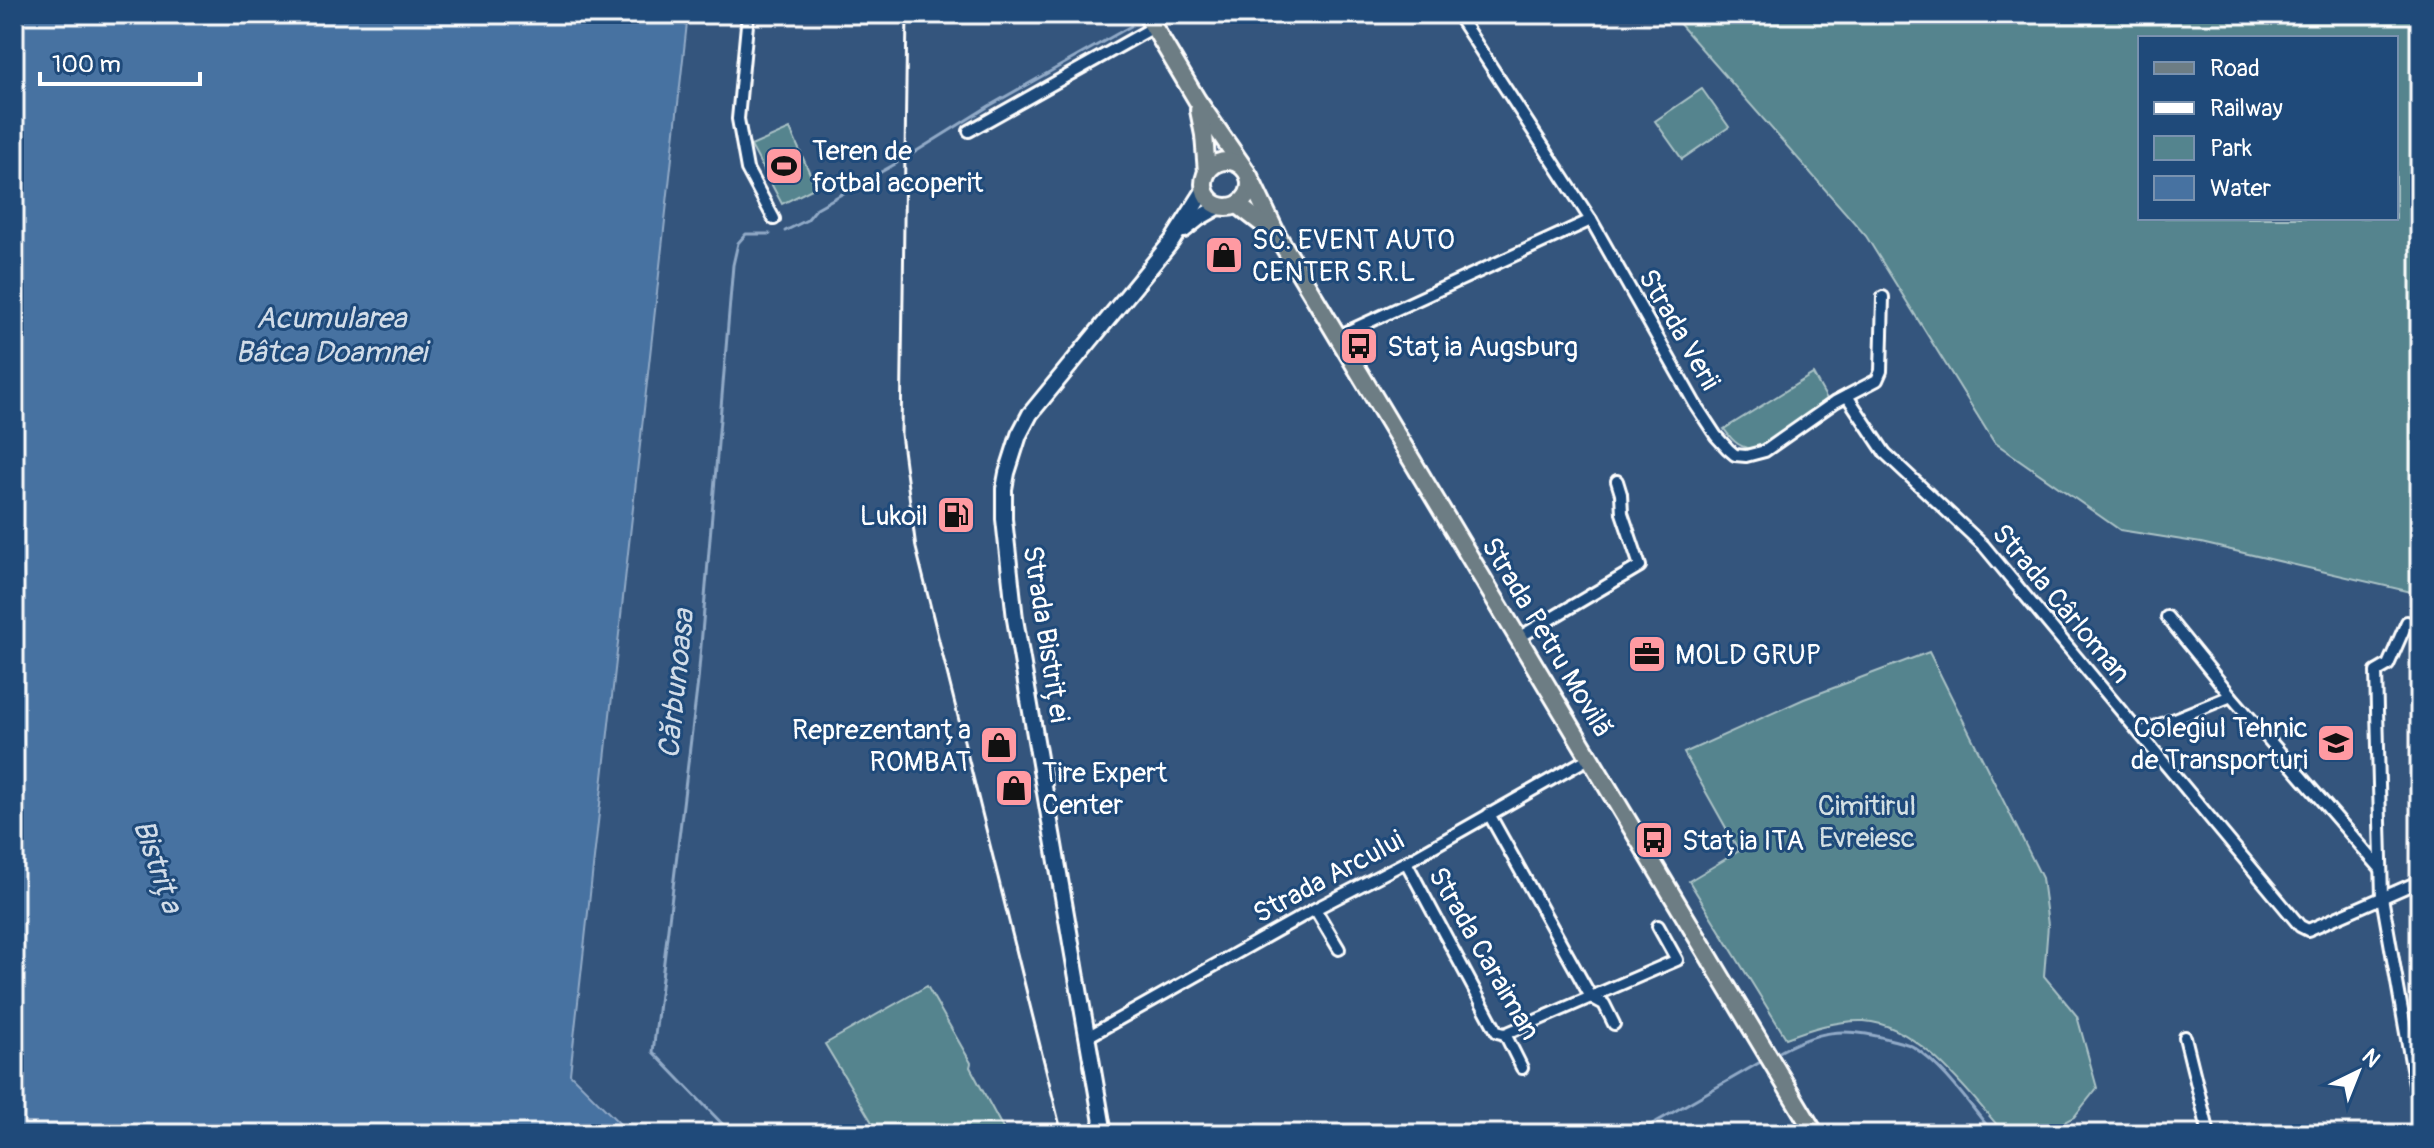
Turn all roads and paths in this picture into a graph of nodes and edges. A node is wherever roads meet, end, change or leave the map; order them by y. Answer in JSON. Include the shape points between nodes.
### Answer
{"nodes":[{"id":1,"x":748,"y":14,"type":"edge"},
{"id":2,"x":1457,"y":14,"type":"edge"},
{"id":3,"x":1150,"y":20,"type":"edge"},
{"id":4,"x":1197,"y":100,"type":"junction"},
{"id":5,"x":969,"y":131,"type":"dead end"},
{"id":6,"x":1247,"y":172,"type":"junction"},
{"id":7,"x":1206,"y":181,"type":"junction"},
{"id":8,"x":1238,"y":205,"type":"junction"},
{"id":9,"x":1220,"y":206,"type":"junction"},
{"id":10,"x":774,"y":219,"type":"dead end"},
{"id":11,"x":1591,"y":220,"type":"junction"},
{"id":12,"x":1277,"y":235,"type":"junction"},
{"id":13,"x":1172,"y":241,"type":"junction"},
{"id":14,"x":1883,"y":297,"type":"dead end"},
{"id":15,"x":1338,"y":336,"type":"junction"},
{"id":16,"x":1847,"y":396,"type":"junction"},
{"id":17,"x":1617,"y":481,"type":"dead end"},
{"id":18,"x":2167,"y":617,"type":"dead end"},
{"id":19,"x":2407,"y":622,"type":"dead end"},
{"id":20,"x":1518,"y":638,"type":"junction"},
{"id":21,"x":2231,"y":696,"type":"junction"},
{"id":22,"x":2140,"y":733,"type":"junction"},
{"id":23,"x":1589,"y":758,"type":"junction"},
{"id":24,"x":1489,"y":814,"type":"junction"},
{"id":25,"x":1406,"y":862,"type":"junction"},
{"id":26,"x":2381,"y":869,"type":"junction"},
{"id":27,"x":2420,"y":881,"type":"edge"},
{"id":28,"x":2382,"y":897,"type":"junction"},
{"id":29,"x":1315,"y":909,"type":"junction"},
{"id":30,"x":1658,"y":926,"type":"dead end"},
{"id":31,"x":1339,"y":949,"type":"dead end"},
{"id":32,"x":1591,"y":997,"type":"junction"},
{"id":33,"x":1614,"y":1024,"type":"dead end"},
{"id":34,"x":1505,"y":1034,"type":"junction"},
{"id":35,"x":1089,"y":1036,"type":"junction"},
{"id":36,"x":2185,"y":1037,"type":"dead end"},
{"id":37,"x":1522,"y":1068,"type":"dead end"},
{"id":38,"x":2420,"y":1113,"type":"edge"},
{"id":39,"x":1104,"y":1134,"type":"edge"},
{"id":40,"x":1815,"y":1134,"type":"edge"},
{"id":41,"x":2209,"y":1134,"type":"edge"}],
"edges":[{"from":1,"to":10,"type":"street","via":[[738,119],[747,169]]},
{"from":2,"to":11,"type":"street","name":"Strada Verii"},
{"from":3,"to":4,"type":"main road","name":"Strada Petru Movilă"},
{"from":3,"to":5,"type":"street"},
{"from":4,"to":6,"type":"main road","name":"Strada Petru Movilă"},
{"from":4,"to":7,"type":"main road","name":"Strada Petru Movilă"},
{"from":6,"to":7,"type":"main road","via":[[1224,161],[1212,167]]},
{"from":6,"to":8,"type":"main road","via":[[1250,190]]},
{"from":6,"to":12,"type":"main road","name":"Strada Petru Movilă"},
{"from":7,"to":9,"type":"main road","via":[[1210,200]]},
{"from":7,"to":13,"type":"main road","name":"Strada Bistriței"},
{"from":8,"to":9,"type":"main road"},
{"from":8,"to":12,"type":"main road","name":"Strada Petru Movilă"},
{"from":9,"to":13,"type":"main road","name":"Strada Bistriței"},
{"from":11,"to":15,"type":"street"},
{"from":11,"to":16,"type":"street","name":"Strada Verii","via":[[1695,404],[1735,455],[1765,451]]},
{"from":12,"to":15,"type":"main road","name":"Strada Petru Movilă"},
{"from":13,"to":35,"type":"main road","name":"Strada Bistriței","via":[[1030,414],[1004,489],[1015,619]]},
{"from":14,"to":16,"type":"street","name":"Strada Verii","via":[[1881,371],[1877,380]]},
{"from":15,"to":20,"type":"main road","name":"Strada Petru Movilă"},
{"from":16,"to":22,"type":"street","name":"Strada Cârloman","via":[[1885,453],[1984,546]]},
{"from":17,"to":20,"type":"street","via":[[1640,566]]},
{"from":18,"to":21,"type":"street"},
{"from":19,"to":26,"type":"street","via":[[2388,665],[2376,672]]},
{"from":20,"to":23,"type":"main road","name":"Strada Petru Movilă"},
{"from":21,"to":22,"type":"street"},
{"from":21,"to":26,"type":"street"},
{"from":22,"to":28,"type":"street","name":"Strada Cârloman","via":[[2300,926],[2308,930]]},
{"from":23,"to":24,"type":"street","name":"Strada Arcului"},
{"from":23,"to":40,"type":"main road","name":"Strada Petru Movilă"},
{"from":24,"to":25,"type":"street","name":"Strada Arcului"},
{"from":24,"to":32,"type":"street"},
{"from":25,"to":29,"type":"street","name":"Strada Arcului"},
{"from":25,"to":34,"type":"street","name":"Strada Caraiman","via":[[1497,1032]]},
{"from":26,"to":28,"type":"street"},
{"from":27,"to":28,"type":"street"},
{"from":28,"to":38,"type":"street"},
{"from":29,"to":31,"type":"street"},
{"from":29,"to":35,"type":"street","name":"Strada Arcului"},
{"from":30,"to":32,"type":"street","via":[[1677,960]]},
{"from":32,"to":33,"type":"street","via":[[1604,1004]]},
{"from":32,"to":34,"type":"street"},
{"from":34,"to":37,"type":"street","name":"Strada Caraiman"},
{"from":35,"to":39,"type":"main road","name":"Strada Bistriței"},
{"from":36,"to":41,"type":"street"}]}
